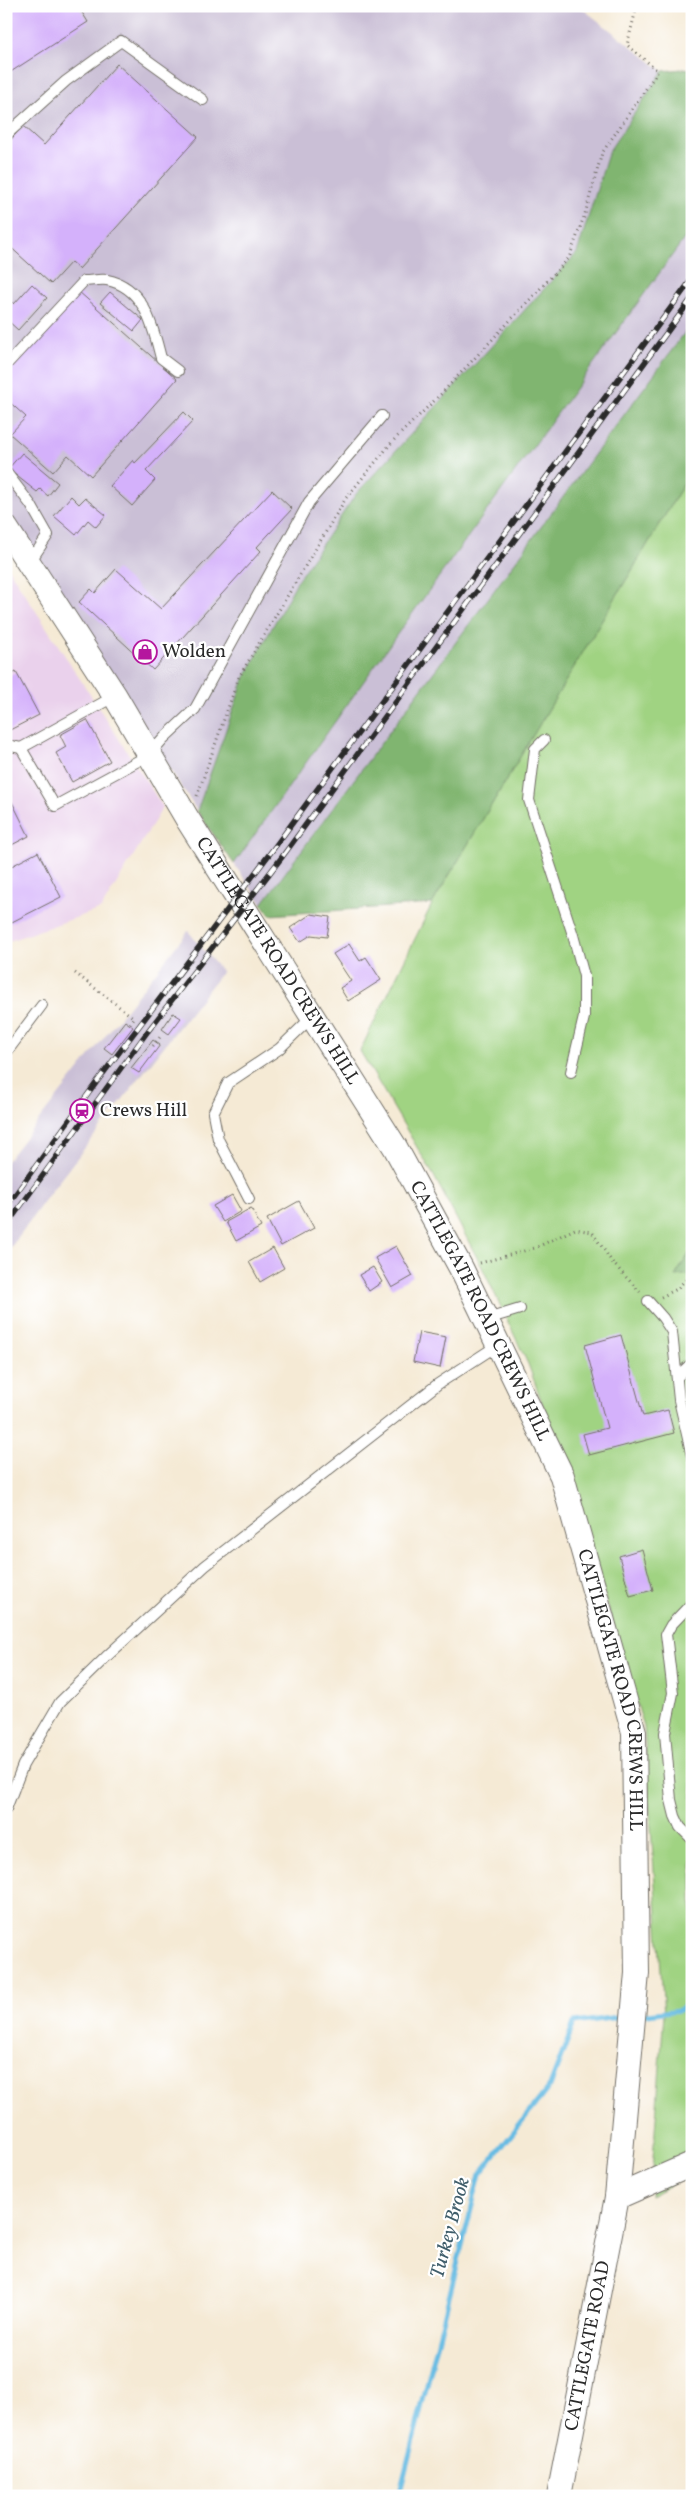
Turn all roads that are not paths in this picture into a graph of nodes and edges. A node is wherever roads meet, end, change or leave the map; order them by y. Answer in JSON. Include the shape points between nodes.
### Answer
{"nodes":[{"id":1,"x":203,"y":100,"type":"dead end"},
{"id":2,"x":6,"y":135,"type":"edge"},
{"id":3,"x":6,"y":366,"type":"edge"},
{"id":4,"x":178,"y":371,"type":"dead end"},
{"id":5,"x":382,"y":416,"type":"dead end"},
{"id":6,"x":6,"y":472,"type":"edge"},
{"id":7,"x":6,"y":528,"type":"edge"},
{"id":8,"x":29,"y":563,"type":"junction"},
{"id":9,"x":115,"y":696,"type":"junction"},
{"id":10,"x":544,"y":740,"type":"dead end"},
{"id":11,"x":6,"y":745,"type":"edge"},
{"id":12,"x":21,"y":748,"type":"junction"},
{"id":13,"x":149,"y":755,"type":"junction"},
{"id":14,"x":42,"y":1005,"type":"dead end"},
{"id":15,"x":313,"y":1017,"type":"junction"},
{"id":16,"x":6,"y":1053,"type":"edge"},
{"id":17,"x":571,"y":1072,"type":"dead end"},
{"id":18,"x":249,"y":1199,"type":"dead end"},
{"id":19,"x":648,"y":1301,"type":"road end"},
{"id":20,"x":520,"y":1308,"type":"dead end"},
{"id":21,"x":487,"y":1319,"type":"junction"},
{"id":22,"x":499,"y":1344,"type":"junction"},
{"id":23,"x":692,"y":1363,"type":"edge"},
{"id":24,"x":677,"y":1377,"type":"junction"},
{"id":25,"x":692,"y":1456,"type":"edge"},
{"id":26,"x":692,"y":1604,"type":"edge"},
{"id":27,"x":6,"y":1809,"type":"edge"},
{"id":28,"x":692,"y":1839,"type":"edge"},
{"id":29,"x":692,"y":2164,"type":"edge"},
{"id":30,"x":617,"y":2197,"type":"junction"},
{"id":31,"x":559,"y":2496,"type":"edge"}],
"edges":[{"from":1,"to":2,"type":"lane","via":[[121,41],[66,81]]},
{"from":3,"to":4,"type":"lane","via":[[84,281],[107,280],[126,288],[143,306],[154,326],[161,358]]},
{"from":5,"to":13,"type":"lane","via":[[309,502],[196,709]]},
{"from":6,"to":8,"type":"lane","via":[[48,535]]},
{"from":7,"to":8,"type":"street","name":"CATTLEGATE ROAD CREWS HILL"},
{"from":8,"to":9,"type":"street","name":"CATTLEGATE ROAD CREWS HILL"},
{"from":9,"to":12,"type":"lane"},
{"from":9,"to":13,"type":"street","name":"CATTLEGATE ROAD CREWS HILL"},
{"from":10,"to":17,"type":"lane","via":[[535,749],[529,800],[584,976],[584,1018]]},
{"from":11,"to":12,"type":"lane"},
{"from":12,"to":13,"type":"lane","via":[[55,806]]},
{"from":13,"to":15,"type":"street","name":"CATTLEGATE ROAD CREWS HILL"},
{"from":14,"to":16,"type":"lane"},
{"from":15,"to":18,"type":"lane","via":[[279,1049],[228,1083],[213,1113],[218,1140]]},
{"from":15,"to":21,"type":"street","name":"CATTLEGATE ROAD CREWS HILL","via":[[395,1147]]},
{"from":19,"to":24,"type":"lane","via":[[672,1332]]},
{"from":20,"to":21,"type":"lane"},
{"from":21,"to":22,"type":"street","name":"CATTLEGATE ROAD CREWS HILL"},
{"from":22,"to":27,"type":"lane","via":[[438,1384],[212,1560],[106,1657],[60,1702],[23,1766]]},
{"from":22,"to":30,"type":"street","name":"CATTLEGATE ROAD CREWS HILL","via":[[562,1476],[634,1732],[637,1973]]},
{"from":23,"to":24,"type":"lane"},
{"from":24,"to":25,"type":"lane"},
{"from":26,"to":28,"type":"lane","via":[[666,1634],[672,1693],[665,1733],[671,1800],[680,1826]]},
{"from":29,"to":30,"type":"street"},
{"from":30,"to":31,"type":"street","name":"CATTLEGATE ROAD"}]}
